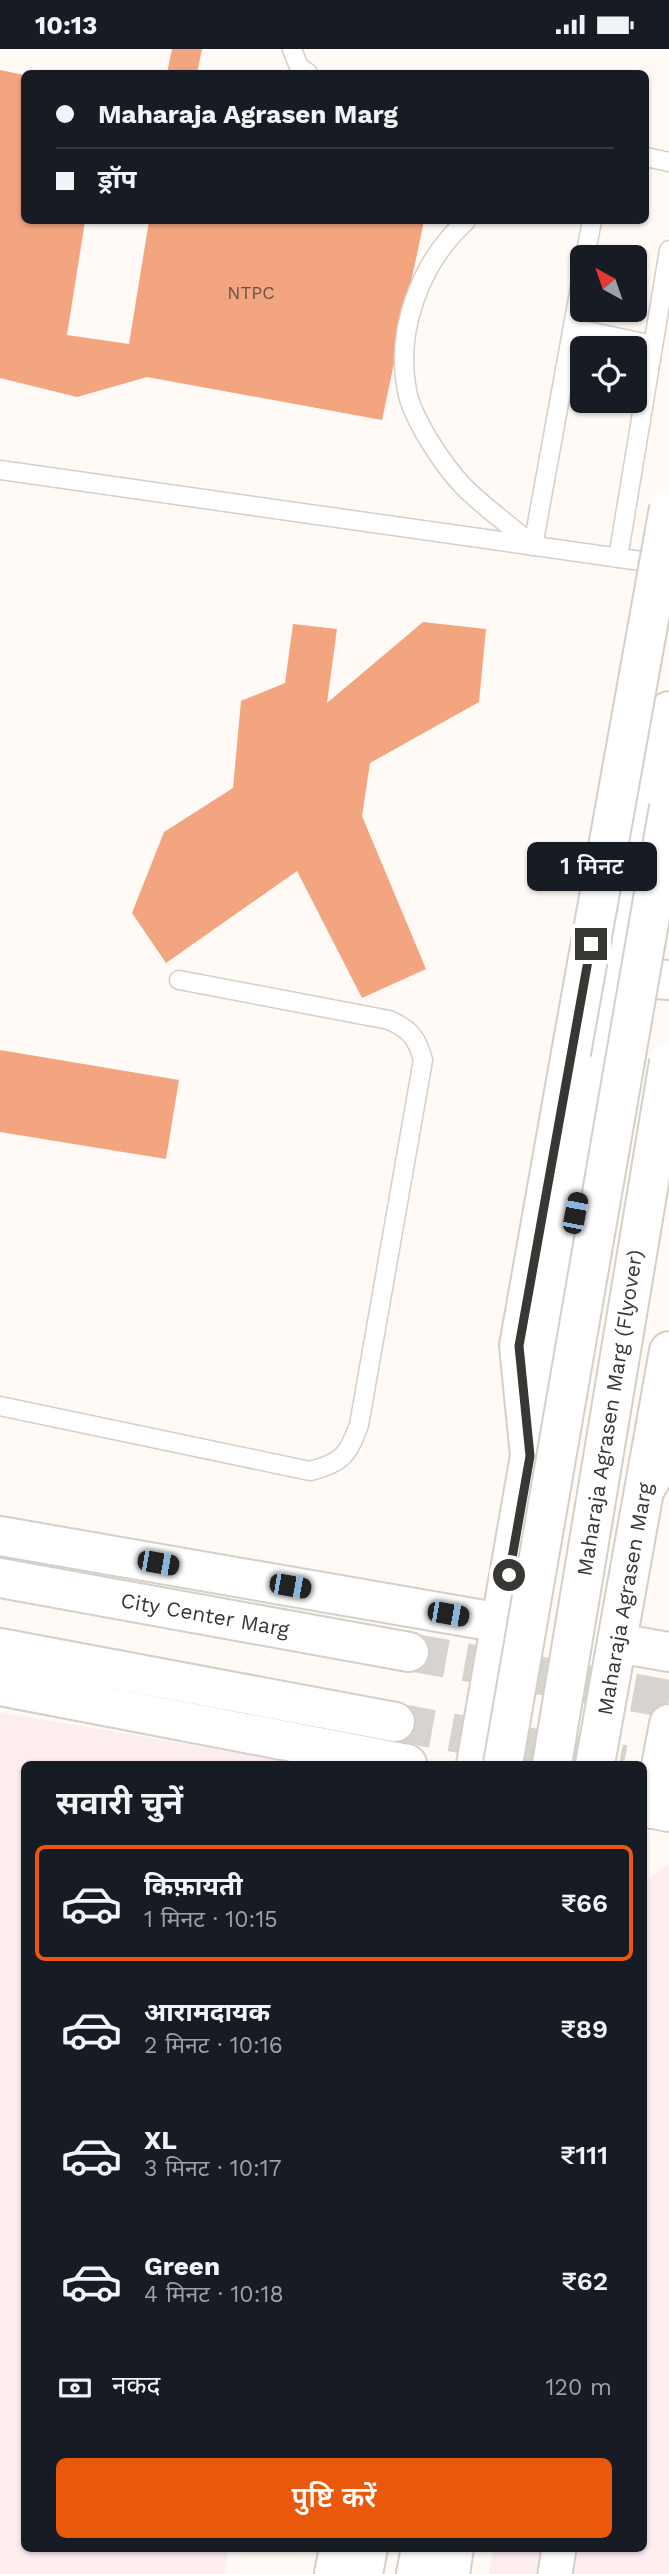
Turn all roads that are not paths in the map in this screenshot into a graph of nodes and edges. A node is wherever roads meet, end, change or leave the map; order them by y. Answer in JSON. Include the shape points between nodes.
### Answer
{"nodes":[{"id":1,"x":292,"y":49,"type":"edge"},
{"id":2,"x":304,"y":70,"type":"edge"},
{"id":3,"x":649,"y":158,"type":"edge"},
{"id":4,"x":669,"y":162,"type":"edge"},
{"id":5,"x":464,"y":224,"type":"edge"},
{"id":6,"x":591,"y":224,"type":"edge"},
{"id":7,"x":587,"y":245,"type":"edge"},
{"id":8,"x":669,"y":250,"type":"edge"},
{"id":9,"x":574,"y":322,"type":"edge"},
{"id":10,"x":573,"y":328,"type":"junction"},
{"id":11,"x":653,"y":345,"type":"junction"},
{"id":12,"x":0,"y":470,"type":"edge"},
{"id":13,"x":669,"y":508,"type":"edge"},
{"id":14,"x":533,"y":546,"type":"junction"},
{"id":15,"x":618,"y":558,"type":"junction"},
{"id":16,"x":669,"y":565,"type":"edge"},
{"id":17,"x":669,"y":711,"type":"edge"},
{"id":18,"x":669,"y":807,"type":"edge"},
{"id":19,"x":620,"y":976,"type":"junction"},
{"id":20,"x":179,"y":980,"type":"dead end"},
{"id":21,"x":669,"y":980,"type":"edge"},
{"id":22,"x":669,"y":1062,"type":"edge"},
{"id":23,"x":669,"y":1351,"type":"edge"},
{"id":24,"x":0,"y":1406,"type":"edge"},
{"id":25,"x":669,"y":1450,"type":"edge"},
{"id":26,"x":530,"y":1456,"type":"junction"},
{"id":27,"x":657,"y":1492,"type":"edge"},
{"id":28,"x":0,"y":1535,"type":"edge"},
{"id":29,"x":0,"y":1578,"type":"edge"},
{"id":30,"x":501,"y":1623,"type":"junction"},
{"id":31,"x":617,"y":1643,"type":"junction"},
{"id":32,"x":0,"y":1648,"type":"edge"},
{"id":33,"x":409,"y":1652,"type":"tunnel mouth"},
{"id":34,"x":669,"y":1653,"type":"edge"},
{"id":35,"x":0,"y":1686,"type":"edge"},
{"id":36,"x":395,"y":1722,"type":"tunnel mouth"},
{"id":37,"x":669,"y":1724,"type":"edge"},
{"id":38,"x":391,"y":1761,"type":"tunnel mouth"},
{"id":39,"x":477,"y":1761,"type":"edge"},
{"id":40,"x":504,"y":1761,"type":"edge"},
{"id":41,"x":552,"y":1761,"type":"edge"},
{"id":42,"x":596,"y":1761,"type":"edge"},
{"id":43,"x":655,"y":1809,"type":"edge"},
{"id":44,"x":338,"y":2552,"type":"edge"},
{"id":45,"x":367,"y":2552,"type":"edge"},
{"id":46,"x":420,"y":2552,"type":"edge"},
{"id":47,"x":453,"y":2552,"type":"edge"},
{"id":48,"x":558,"y":2552,"type":"edge"},
{"id":49,"x":334,"y":2574,"type":"edge"},
{"id":50,"x":363,"y":2574,"type":"edge"},
{"id":51,"x":416,"y":2574,"type":"edge"},
{"id":52,"x":450,"y":2574,"type":"edge"},
{"id":53,"x":555,"y":2574,"type":"edge"}],
"edges":[{"from":1,"to":2,"type":"lane"},
{"from":3,"to":4,"type":"lane"},
{"from":5,"to":14,"type":"lane","via":[[429,266],[409,311],[404,360],[407,393],[430,443],[463,486]]},
{"from":6,"to":7,"type":"lane"},
{"from":8,"to":11,"type":"lane"},
{"from":9,"to":10,"type":"lane"},
{"from":10,"to":11,"type":"lane"},
{"from":10,"to":14,"type":"lane"},
{"from":11,"to":15,"type":"lane"},
{"from":12,"to":14,"type":"lane"},
{"from":13,"to":26,"type":"main road","bridge":true,"via":[[519,1346]]},
{"from":14,"to":15,"type":"lane"},
{"from":15,"to":16,"type":"lane"},
{"from":17,"to":19,"type":"main road"},
{"from":18,"to":40,"type":"main road","name":"Maharaja Agrasen Marg (Flyover)","bridge":true},
{"from":19,"to":21,"type":"main road"},
{"from":19,"to":26,"type":"main road"},
{"from":20,"to":24,"type":"lane","via":[[389,1020],[406,1028],[417,1041],[423,1059],[359,1425],[351,1448],[334,1465],[310,1471]]},
{"from":22,"to":41,"type":"main road","name":"Maharaja Agrasen Marg (Flyover)","bridge":true},
{"from":23,"to":27,"type":"main road","name":"Maharaja Agrasen Marg"},
{"from":25,"to":27,"type":"main road"},
{"from":26,"to":30,"type":"main road"},
{"from":27,"to":31,"type":"main road","name":"Maharaja Agrasen Marg"},
{"from":28,"to":30,"type":"main road"},
{"from":29,"to":33,"type":"main road","name":"City Center Marg"},
{"from":30,"to":39,"type":"main road"},
{"from":31,"to":34,"type":"main road"},
{"from":31,"to":42,"type":"main road","name":"Maharaja Agrasen Marg"},
{"from":32,"to":36,"type":"main road"},
{"from":35,"to":38,"type":"main road"},
{"from":37,"to":43,"type":"main road"},
{"from":44,"to":49,"type":"main road"},
{"from":45,"to":50,"type":"main road"},
{"from":46,"to":51,"type":"main road"},
{"from":47,"to":52,"type":"main road"},
{"from":48,"to":53,"type":"street"}]}
